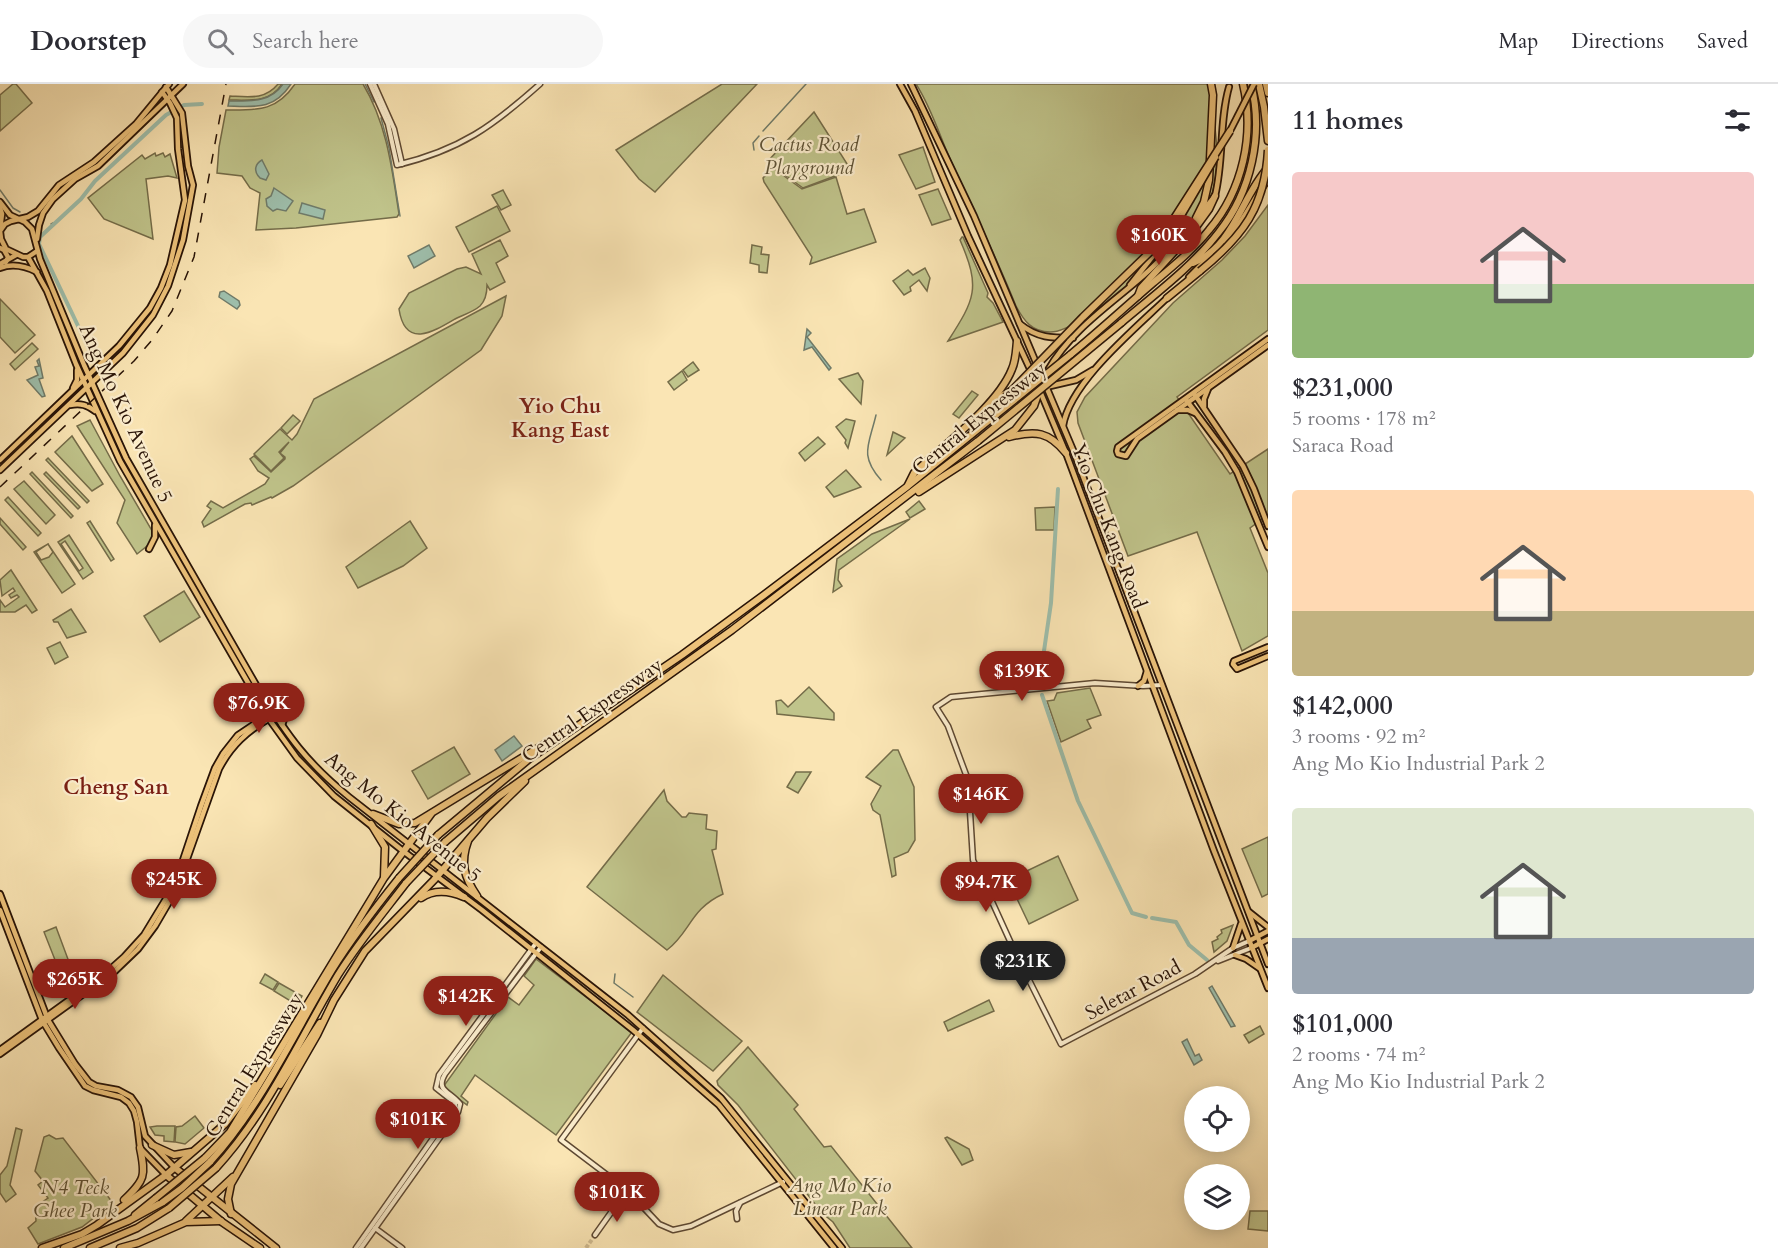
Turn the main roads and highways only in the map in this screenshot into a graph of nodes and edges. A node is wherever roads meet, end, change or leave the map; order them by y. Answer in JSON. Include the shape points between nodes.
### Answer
{"nodes":[{"id":1,"x":183,"y":84,"type":"edge"},
{"id":2,"x":900,"y":84,"type":"edge"},
{"id":3,"x":911,"y":84,"type":"edge"},
{"id":4,"x":1211,"y":84,"type":"edge"},
{"id":5,"x":1243,"y":84,"type":"edge"},
{"id":6,"x":1252,"y":84,"type":"edge"},
{"id":7,"x":1259,"y":84,"type":"edge"},
{"id":8,"x":1266,"y":84,"type":"edge"},
{"id":9,"x":167,"y":85,"type":"edge"},
{"id":10,"x":1229,"y":87,"type":"dead end"},
{"id":11,"x":162,"y":92,"type":"junction"},
{"id":12,"x":1268,"y":93,"type":"edge"},
{"id":13,"x":171,"y":98,"type":"junction"},
{"id":14,"x":1230,"y":131,"type":"junction"},
{"id":15,"x":1268,"y":141,"type":"edge"},
{"id":16,"x":942,"y":149,"type":"junction"},
{"id":17,"x":1268,"y":150,"type":"edge"},
{"id":18,"x":934,"y":155,"type":"junction"},
{"id":19,"x":1268,"y":168,"type":"edge"},
{"id":20,"x":1268,"y":174,"type":"edge"},
{"id":21,"x":1268,"y":180,"type":"edge"},
{"id":22,"x":1268,"y":186,"type":"edge"},
{"id":23,"x":1251,"y":194,"type":"junction"},
{"id":24,"x":1215,"y":196,"type":"junction"},
{"id":25,"x":0,"y":202,"type":"edge"},
{"id":26,"x":0,"y":208,"type":"edge"},
{"id":27,"x":1248,"y":211,"type":"junction"},
{"id":28,"x":7,"y":212,"type":"junction"},
{"id":29,"x":31,"y":215,"type":"junction"},
{"id":30,"x":974,"y":216,"type":"junction"},
{"id":31,"x":1196,"y":218,"type":"junction"},
{"id":32,"x":16,"y":219,"type":"junction"},
{"id":33,"x":962,"y":222,"type":"junction"},
{"id":34,"x":39,"y":225,"type":"junction"},
{"id":35,"x":0,"y":233,"type":"edge"},
{"id":36,"x":0,"y":248,"type":"edge"},
{"id":37,"x":37,"y":251,"type":"junction"},
{"id":38,"x":16,"y":255,"type":"junction"},
{"id":39,"x":28,"y":257,"type":"junction"},
{"id":40,"x":6,"y":262,"type":"junction"},
{"id":41,"x":1190,"y":264,"type":"junction"},
{"id":42,"x":0,"y":266,"type":"edge"},
{"id":43,"x":39,"y":274,"type":"junction"},
{"id":44,"x":1129,"y":287,"type":"junction"},
{"id":45,"x":1138,"y":297,"type":"junction"},
{"id":46,"x":1167,"y":298,"type":"junction"},
{"id":47,"x":1019,"y":324,"type":"junction"},
{"id":48,"x":1073,"y":338,"type":"junction"},
{"id":49,"x":1268,"y":339,"type":"edge"},
{"id":50,"x":1017,"y":341,"type":"junction"},
{"id":51,"x":1268,"y":345,"type":"edge"},
{"id":52,"x":76,"y":364,"type":"junction"},
{"id":53,"x":84,"y":365,"type":"junction"},
{"id":54,"x":99,"y":366,"type":"junction"},
{"id":55,"x":1098,"y":367,"type":"junction"},
{"id":56,"x":102,"y":374,"type":"junction"},
{"id":57,"x":89,"y":376,"type":"junction"},
{"id":58,"x":84,"y":381,"type":"junction"},
{"id":59,"x":92,"y":384,"type":"junction"},
{"id":60,"x":1041,"y":386,"type":"junction"},
{"id":61,"x":1209,"y":386,"type":"junction"},
{"id":62,"x":87,"y":388,"type":"junction"},
{"id":63,"x":68,"y":395,"type":"junction"},
{"id":64,"x":98,"y":395,"type":"junction"},
{"id":65,"x":1194,"y":395,"type":"junction"},
{"id":66,"x":1187,"y":400,"type":"junction"},
{"id":67,"x":988,"y":404,"type":"junction"},
{"id":68,"x":68,"y":406,"type":"junction"},
{"id":69,"x":1205,"y":409,"type":"junction"},
{"id":70,"x":1176,"y":410,"type":"junction"},
{"id":71,"x":97,"y":413,"type":"junction"},
{"id":72,"x":1198,"y":415,"type":"junction"},
{"id":73,"x":989,"y":420,"type":"junction"},
{"id":74,"x":1063,"y":426,"type":"junction"},
{"id":75,"x":1002,"y":439,"type":"junction"},
{"id":76,"x":1066,"y":453,"type":"junction"},
{"id":77,"x":0,"y":460,"type":"edge"},
{"id":78,"x":0,"y":470,"type":"edge"},
{"id":79,"x":908,"y":486,"type":"junction"},
{"id":80,"x":912,"y":494,"type":"junction"},
{"id":81,"x":1092,"y":499,"type":"junction"},
{"id":82,"x":1088,"y":513,"type":"junction"},
{"id":83,"x":1100,"y":519,"type":"junction"},
{"id":84,"x":154,"y":523,"type":"junction"},
{"id":85,"x":1268,"y":526,"type":"edge"},
{"id":86,"x":1268,"y":547,"type":"edge"},
{"id":87,"x":149,"y":549,"type":"dead end"},
{"id":88,"x":222,"y":625,"type":"junction"},
{"id":89,"x":217,"y":628,"type":"junction"},
{"id":90,"x":1268,"y":647,"type":"edge"},
{"id":91,"x":1268,"y":656,"type":"edge"},
{"id":92,"x":1148,"y":670,"type":"junction"},
{"id":93,"x":1138,"y":686,"type":"road end"},
{"id":94,"x":266,"y":701,"type":"junction"},
{"id":95,"x":274,"y":714,"type":"junction"},
{"id":96,"x":268,"y":717,"type":"junction"},
{"id":97,"x":283,"y":728,"type":"junction"},
{"id":98,"x":572,"y":729,"type":"junction"},
{"id":99,"x":538,"y":768,"type":"junction"},
{"id":100,"x":1200,"y":786,"type":"junction"},
{"id":101,"x":1195,"y":798,"type":"junction"},
{"id":102,"x":1207,"y":803,"type":"junction"},
{"id":103,"x":373,"y":814,"type":"junction"},
{"id":104,"x":431,"y":814,"type":"junction"},
{"id":105,"x":371,"y":825,"type":"junction"},
{"id":106,"x":469,"y":838,"type":"junction"},
{"id":107,"x":409,"y":843,"type":"junction"},
{"id":108,"x":403,"y":852,"type":"junction"},
{"id":109,"x":443,"y":870,"type":"junction"},
{"id":110,"x":437,"y":877,"type":"junction"},
{"id":111,"x":384,"y":878,"type":"junction"},
{"id":112,"x":0,"y":894,"type":"edge"},
{"id":113,"x":477,"y":896,"type":"junction"},
{"id":114,"x":464,"y":897,"type":"junction"},
{"id":115,"x":411,"y":904,"type":"junction"},
{"id":116,"x":0,"y":910,"type":"edge"},
{"id":117,"x":1249,"y":912,"type":"junction"},
{"id":118,"x":1241,"y":921,"type":"junction"},
{"id":119,"x":1265,"y":921,"type":"edge"},
{"id":120,"x":1268,"y":929,"type":"edge"},
{"id":121,"x":1257,"y":937,"type":"junction"},
{"id":122,"x":1268,"y":939,"type":"edge"},
{"id":123,"x":1249,"y":941,"type":"junction"},
{"id":124,"x":1260,"y":944,"type":"junction"},
{"id":125,"x":1233,"y":948,"type":"road end"},
{"id":126,"x":1251,"y":948,"type":"junction"},
{"id":127,"x":1268,"y":951,"type":"edge"},
{"id":128,"x":1235,"y":955,"type":"road end"},
{"id":129,"x":1268,"y":963,"type":"edge"},
{"id":130,"x":1261,"y":970,"type":"junction"},
{"id":131,"x":1268,"y":988,"type":"edge"},
{"id":132,"x":42,"y":1004,"type":"junction"},
{"id":133,"x":56,"y":1010,"type":"junction"},
{"id":134,"x":325,"y":1015,"type":"junction"},
{"id":135,"x":45,"y":1020,"type":"junction"},
{"id":136,"x":36,"y":1030,"type":"junction"},
{"id":137,"x":50,"y":1034,"type":"junction"},
{"id":138,"x":0,"y":1052,"type":"edge"},
{"id":139,"x":268,"y":1070,"type":"junction"},
{"id":140,"x":265,"y":1106,"type":"junction"},
{"id":141,"x":152,"y":1145,"type":"junction"},
{"id":142,"x":140,"y":1148,"type":"junction"},
{"id":143,"x":194,"y":1152,"type":"junction"},
{"id":144,"x":208,"y":1160,"type":"junction"},
{"id":145,"x":174,"y":1167,"type":"junction"},
{"id":146,"x":238,"y":1173,"type":"junction"},
{"id":147,"x":166,"y":1174,"type":"junction"},
{"id":148,"x":784,"y":1180,"type":"junction"},
{"id":149,"x":211,"y":1197,"type":"junction"},
{"id":150,"x":203,"y":1205,"type":"junction"},
{"id":151,"x":231,"y":1214,"type":"junction"},
{"id":152,"x":109,"y":1215,"type":"junction"},
{"id":153,"x":186,"y":1222,"type":"junction"},
{"id":154,"x":222,"y":1222,"type":"junction"},
{"id":155,"x":42,"y":1248,"type":"edge"},
{"id":156,"x":64,"y":1248,"type":"edge"},
{"id":157,"x":90,"y":1248,"type":"edge"},
{"id":158,"x":120,"y":1248,"type":"edge"},
{"id":159,"x":260,"y":1248,"type":"edge"},
{"id":160,"x":276,"y":1248,"type":"edge"},
{"id":161,"x":834,"y":1248,"type":"edge"},
{"id":162,"x":842,"y":1248,"type":"edge"}],
"edges":[{"from":1,"to":13,"type":"main road"},
{"from":2,"to":18,"type":"main road","name":"Yio Chu Kang Road"},
{"from":3,"to":16,"type":"main road","name":"Yio Chu Kang Road"},
{"from":4,"to":31,"type":"highway","via":[[1209,180]]},
{"from":5,"to":45,"type":"highway","via":[[1246,145],[1227,204],[1198,242]]},
{"from":6,"to":14,"type":"main road","bridge":true},
{"from":6,"to":41,"type":"highway","via":[[1255,135],[1251,166],[1220,231]]},
{"from":7,"to":15,"type":"highway"},
{"from":8,"to":12,"type":"highway"},
{"from":9,"to":11,"type":"main road"},
{"from":9,"to":13,"type":"main road"},
{"from":10,"to":24,"type":"main road"},
{"from":11,"to":13,"type":"main road"},
{"from":11,"to":29,"type":"main road","via":[[136,124],[94,162],[59,185]]},
{"from":13,"to":34,"type":"main road","via":[[98,166],[75,179],[53,199]]},
{"from":13,"to":54,"type":"main road","via":[[177,118],[185,200],[170,265],[150,308]]},
{"from":13,"to":56,"type":"main road","via":[[182,113],[193,185],[178,258],[153,315]]},
{"from":14,"to":44,"type":"main road","bridge":true,"via":[[1172,232]]},
{"from":14,"to":73,"type":"highway","bridge":true,"via":[[1153,249],[993,410]]},
{"from":16,"to":18,"type":"main road","via":[[935,150]]},
{"from":16,"to":30,"type":"main road","name":"Yio Chu Kang Road"},
{"from":17,"to":46,"type":"highway","bridge":true,"via":[[1261,194],[1250,219],[1233,242]]},
{"from":18,"to":33,"type":"main road","name":"Yio Chu Kang Road"},
{"from":19,"to":23,"type":"highway"},
{"from":20,"to":23,"type":"highway"},
{"from":21,"to":27,"type":"main road"},
{"from":22,"to":27,"type":"main road"},
{"from":23,"to":41,"type":"highway","via":[[1222,241]]},
{"from":24,"to":31,"type":"main road"},
{"from":24,"to":45,"type":"highway","via":[[1202,221],[1142,286]]},
{"from":25,"to":28,"type":"main road"},
{"from":26,"to":35,"type":"main road"},
{"from":27,"to":46,"type":"main road","via":[[1235,230]]},
{"from":28,"to":29,"type":"main road"},
{"from":28,"to":32,"type":"main road"},
{"from":29,"to":32,"type":"main road"},
{"from":29,"to":34,"type":"main road","via":[[31,225]]},
{"from":30,"to":33,"type":"main road"},
{"from":30,"to":47,"type":"main road","name":"Yio Chu Kang Road"},
{"from":31,"to":44,"type":"main road"},
{"from":32,"to":35,"type":"main road","via":[[6,223]]},
{"from":32,"to":37,"type":"main road","via":[[32,230]]},
{"from":33,"to":50,"type":"main road","name":"Yio Chu Kang Road"},
{"from":34,"to":37,"type":"main road"},
{"from":35,"to":38,"type":"main road","via":[[3,245]]},
{"from":36,"to":40,"type":"main road","via":[[6,252]]},
{"from":37,"to":39,"type":"main road"},
{"from":37,"to":53,"type":"main road","name":"Ang Mo Kio Avenue 5"},
{"from":38,"to":39,"type":"main road"},
{"from":38,"to":40,"type":"main road"},
{"from":39,"to":43,"type":"main road","name":"Ang Mo Kio Avenue 5"},
{"from":40,"to":42,"type":"main road"},
{"from":41,"to":80,"type":"highway","name":"Central Expressway","bridge":true},
{"from":42,"to":43,"type":"main road","via":[[19,265]]},
{"from":43,"to":52,"type":"main road","name":"Ang Mo Kio Avenue 5"},
{"from":44,"to":48,"type":"main road"},
{"from":45,"to":73,"type":"highway","name":"Central Expressway","bridge":true},
{"from":46,"to":55,"type":"main road"},
{"from":47,"to":48,"type":"main road","via":[[1043,337]]},
{"from":47,"to":60,"type":"main road","name":"Yio Chu Kang Road"},
{"from":48,"to":60,"type":"main road"},
{"from":49,"to":65,"type":"main road"},
{"from":50,"to":60,"type":"main road","name":"Yio Chu Kang Road"},
{"from":50,"to":67,"type":"highway","via":[[1012,370]]},
{"from":51,"to":61,"type":"main road"},
{"from":52,"to":58,"type":"main road","name":"Ang Mo Kio Avenue 5"},
{"from":52,"to":63,"type":"main road","via":[[77,380]]},
{"from":53,"to":54,"type":"main road"},
{"from":53,"to":57,"type":"main road","name":"Ang Mo Kio Avenue 5"},
{"from":54,"to":57,"type":"main road"},
{"from":55,"to":60,"type":"main road","via":[[1076,380]]},
{"from":55,"to":74,"type":"main road","via":[[1071,402]]},
{"from":56,"to":59,"type":"main road"},
{"from":56,"to":64,"type":"main road"},
{"from":57,"to":58,"type":"main road"},
{"from":57,"to":59,"type":"main road","name":"Ang Mo Kio Avenue 5"},
{"from":58,"to":62,"type":"main road","name":"Ang Mo Kio Avenue 5"},
{"from":58,"to":63,"type":"main road"},
{"from":59,"to":62,"type":"main road"},
{"from":59,"to":64,"type":"main road","name":"Ang Mo Kio Avenue 5"},
{"from":60,"to":67,"type":"highway","via":[[1011,391]]},
{"from":60,"to":74,"type":"main road","name":"Yio Chu Kang Road"},
{"from":60,"to":75,"type":"highway","via":[[1025,419]]},
{"from":60,"to":76,"type":"main road","name":"Yio Chu Kang Road"},
{"from":61,"to":65,"type":"main road"},
{"from":61,"to":69,"type":"main road"},
{"from":62,"to":68,"type":"main road"},
{"from":62,"to":71,"type":"main road","name":"Ang Mo Kio Avenue 5"},
{"from":63,"to":77,"type":"main road"},
{"from":64,"to":88,"type":"main road","name":"Ang Mo Kio Avenue 5","via":[[138,482]]},
{"from":65,"to":66,"type":"main road"},
{"from":65,"to":69,"type":"main road"},
{"from":66,"to":70,"type":"main road"},
{"from":66,"to":70,"type":"main road","via":[[1118,447],[1118,454],[1126,456],[1137,439]]},
{"from":66,"to":72,"type":"main road"},
{"from":67,"to":79,"type":"highway","via":[[914,473]]},
{"from":68,"to":71,"type":"main road","via":[[87,405]]},
{"from":68,"to":78,"type":"main road"},
{"from":69,"to":85,"type":"main road","via":[[1243,466]]},
{"from":70,"to":72,"type":"main road"},
{"from":71,"to":84,"type":"main road","name":"Ang Mo Kio Avenue 5"},
{"from":72,"to":86,"type":"main road","via":[[1237,472]]},
{"from":73,"to":79,"type":"highway","name":"Central Expressway"},
{"from":74,"to":81,"type":"main road","name":"Yio Chu Kang Road"},
{"from":75,"to":76,"type":"highway","via":[[1043,434]]},
{"from":75,"to":80,"type":"highway"},
{"from":76,"to":82,"type":"main road","name":"Yio Chu Kang Road"},
{"from":79,"to":98,"type":"highway","name":"Central Expressway","via":[[682,655]]},
{"from":80,"to":99,"type":"highway","name":"Central Expressway","via":[[732,630]]},
{"from":81,"to":82,"type":"main road"},
{"from":81,"to":83,"type":"main road","name":"Yio Chu Kang Road"},
{"from":82,"to":83,"type":"main road"},
{"from":82,"to":92,"type":"main road","name":"Yio Chu Kang Road"},
{"from":83,"to":100,"type":"main road","name":"Yio Chu Kang Road"},
{"from":84,"to":87,"type":"main road","via":[[155,537]]},
{"from":84,"to":89,"type":"main road","name":"Ang Mo Kio Avenue 5"},
{"from":88,"to":89,"type":"main road"},
{"from":88,"to":94,"type":"main road","name":"Ang Mo Kio Avenue 5"},
{"from":89,"to":96,"type":"main road","name":"Ang Mo Kio Avenue 5"},
{"from":90,"to":91,"type":"main road","via":[[1233,664],[1237,669]]},
{"from":92,"to":93,"type":"main road"},
{"from":92,"to":101,"type":"main road","name":"Yio Chu Kang Road"},
{"from":94,"to":95,"type":"main road","name":"Ang Mo Kio Avenue 5"},
{"from":94,"to":97,"type":"main road","via":[[275,706],[287,705]]},
{"from":95,"to":96,"type":"main road"},
{"from":95,"to":97,"type":"main road","name":"Ang Mo Kio Avenue 5"},
{"from":96,"to":105,"type":"main road","name":"Ang Mo Kio Avenue 5","via":[[306,768]]},
{"from":96,"to":133,"type":"main road","via":[[238,735],[223,754],[175,884],[152,924],[115,965]]},
{"from":96,"to":135,"type":"main road","via":[[242,737],[222,763],[176,890],[138,949],[114,972]]},
{"from":97,"to":103,"type":"main road","name":"Ang Mo Kio Avenue 5","via":[[325,777]]},
{"from":98,"to":104,"type":"highway"},
{"from":98,"to":144,"type":"highway","name":"Central Expressway","bridge":true,"via":[[529,759],[438,835],[399,878],[333,968],[238,1128]]},
{"from":99,"to":106,"type":"highway"},
{"from":99,"to":140,"type":"highway","name":"Central Expressway","bridge":true,"via":[[445,842],[406,884],[340,972]]},
{"from":100,"to":101,"type":"main road"},
{"from":100,"to":102,"type":"main road","name":"Yio Chu Kang Road"},
{"from":101,"to":102,"type":"main road"},
{"from":101,"to":118,"type":"main road","name":"Yio Chu Kang Road"},
{"from":102,"to":117,"type":"main road","name":"Yio Chu Kang Road"},
{"from":103,"to":104,"type":"highway","via":[[399,824],[410,824]]},
{"from":103,"to":107,"type":"main road","name":"Ang Mo Kio Avenue 5"},
{"from":104,"to":107,"type":"highway"},
{"from":105,"to":108,"type":"main road","name":"Ang Mo Kio Avenue 5"},
{"from":105,"to":111,"type":"highway","via":[[385,847]]},
{"from":106,"to":109,"type":"highway"},
{"from":106,"to":113,"type":"highway","via":[[463,866]]},
{"from":107,"to":108,"type":"highway"},
{"from":107,"to":109,"type":"main road","name":"Ang Mo Kio Avenue 5"},
{"from":108,"to":110,"type":"main road","name":"Ang Mo Kio Avenue 5"},
{"from":108,"to":111,"type":"highway"},
{"from":109,"to":110,"type":"highway"},
{"from":109,"to":113,"type":"main road","name":"Ang Mo Kio Avenue 5"},
{"from":110,"to":114,"type":"main road","name":"Ang Mo Kio Avenue 5"},
{"from":110,"to":115,"type":"highway"},
{"from":111,"to":139,"type":"highway"},
{"from":112,"to":132,"type":"main road"},
{"from":113,"to":148,"type":"main road","name":"Ang Mo Kio Avenue 5","via":[[643,1028],[721,1098]]},
{"from":114,"to":115,"type":"highway","via":[[436,892]]},
{"from":114,"to":148,"type":"main road","name":"Ang Mo Kio Avenue 5","via":[[638,1034],[719,1105]]},
{"from":115,"to":134,"type":"highway","via":[[365,951]]},
{"from":116,"to":135,"type":"main road"},
{"from":117,"to":119,"type":"main road"},
{"from":117,"to":121,"type":"main road","name":"Yio Chu Kang Road"},
{"from":118,"to":123,"type":"main road","name":"Yio Chu Kang Road"},
{"from":118,"to":125,"type":"main road"},
{"from":119,"to":120,"type":"main road"},
{"from":120,"to":121,"type":"main road"},
{"from":121,"to":123,"type":"main road"},
{"from":121,"to":124,"type":"main road","name":"Yio Chu Kang Road"},
{"from":122,"to":124,"type":"main road"},
{"from":123,"to":126,"type":"main road","name":"Yio Chu Kang Road"},
{"from":124,"to":126,"type":"main road"},
{"from":124,"to":129,"type":"main road","name":"Yio Chu Kang Road"},
{"from":126,"to":130,"type":"main road","name":"Yio Chu Kang Road"},
{"from":127,"to":129,"type":"main road"},
{"from":128,"to":130,"type":"main road"},
{"from":130,"to":131,"type":"main road","name":"Yio Chu Kang Road"},
{"from":132,"to":133,"type":"main road"},
{"from":132,"to":135,"type":"main road"},
{"from":133,"to":135,"type":"main road"},
{"from":134,"to":140,"type":"highway"},
{"from":134,"to":146,"type":"highway"},
{"from":135,"to":136,"type":"main road"},
{"from":135,"to":137,"type":"main road"},
{"from":135,"to":138,"type":"main road"},
{"from":135,"to":141,"type":"main road","via":[[89,1082],[126,1094],[134,1101],[145,1136]]},
{"from":136,"to":137,"type":"main road"},
{"from":136,"to":138,"type":"main road"},
{"from":137,"to":142,"type":"main road","via":[[85,1086],[129,1103],[137,1122]]},
{"from":139,"to":143,"type":"highway","via":[[225,1124]]},
{"from":139,"to":144,"type":"highway"},
{"from":140,"to":157,"type":"highway","name":"Central Expressway","bridge":true,"via":[[216,1168],[170,1208],[137,1228]]},
{"from":141,"to":143,"type":"highway","via":[[174,1155]]},
{"from":141,"to":145,"type":"main road"},
{"from":142,"to":147,"type":"main road"},
{"from":142,"to":152,"type":"highway","via":[[142,1180]]},
{"from":143,"to":145,"type":"highway"},
{"from":144,"to":156,"type":"highway","bridge":true,"via":[[128,1221]]},
{"from":145,"to":147,"type":"highway"},
{"from":145,"to":149,"type":"highway"},
{"from":146,"to":149,"type":"highway"},
{"from":146,"to":151,"type":"highway","via":[[228,1193]]},
{"from":147,"to":150,"type":"highway"},
{"from":147,"to":152,"type":"highway"},
{"from":148,"to":161,"type":"main road","name":"Ang Mo Kio Avenue 5"},
{"from":148,"to":162,"type":"main road","name":"Ang Mo Kio Avenue 5"},
{"from":149,"to":150,"type":"highway"},
{"from":149,"to":151,"type":"highway"},
{"from":150,"to":153,"type":"highway"},
{"from":150,"to":154,"type":"highway"},
{"from":151,"to":160,"type":"highway"},
{"from":152,"to":155,"type":"highway","via":[[82,1234]]},
{"from":153,"to":154,"type":"highway"},
{"from":153,"to":158,"type":"highway"},
{"from":154,"to":159,"type":"highway"}]}
